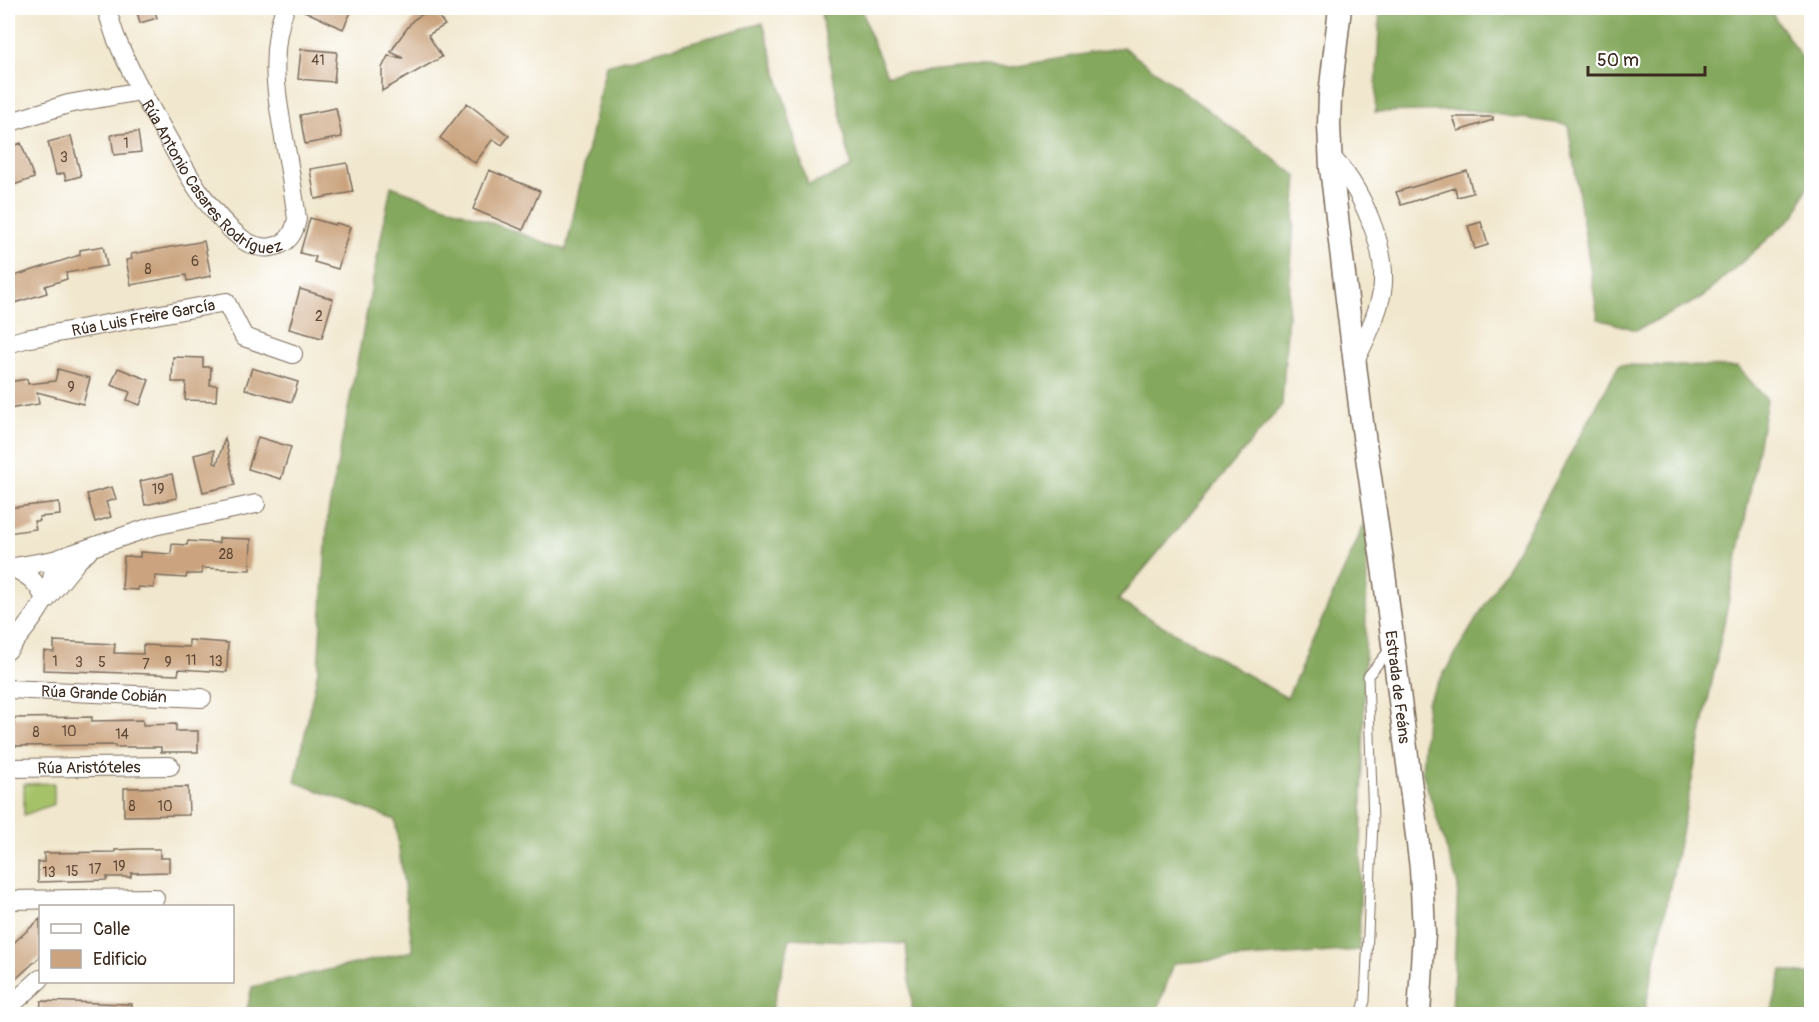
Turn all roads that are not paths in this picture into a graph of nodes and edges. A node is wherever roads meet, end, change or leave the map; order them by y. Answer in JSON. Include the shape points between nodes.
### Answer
{"nodes":[{"id":1,"x":106,"y":8,"type":"edge"},
{"id":2,"x":285,"y":8,"type":"edge"},
{"id":3,"x":1340,"y":8,"type":"edge"},
{"id":4,"x":141,"y":91,"type":"junction"},
{"id":5,"x":8,"y":123,"type":"edge"},
{"id":6,"x":1330,"y":156,"type":"junction"},
{"id":7,"x":8,"y":344,"type":"edge"},
{"id":8,"x":293,"y":354,"type":"dead end"},
{"id":9,"x":1355,"y":361,"type":"junction"},
{"id":10,"x":256,"y":504,"type":"dead end"},
{"id":11,"x":93,"y":548,"type":"junction"},
{"id":12,"x":54,"y":560,"type":"junction"},
{"id":13,"x":10,"y":568,"type":"edge"},
{"id":14,"x":46,"y":600,"type":"junction"},
{"id":15,"x":1392,"y":647,"type":"junction"},
{"id":16,"x":8,"y":650,"type":"edge"},
{"id":17,"x":8,"y":688,"type":"edge"},
{"id":18,"x":202,"y":698,"type":"dead end"},
{"id":19,"x":170,"y":766,"type":"dead end"},
{"id":20,"x":8,"y":768,"type":"edge"},
{"id":21,"x":155,"y":898,"type":"dead end"},
{"id":22,"x":8,"y":900,"type":"edge"},
{"id":23,"x":39,"y":980,"type":"edge"},
{"id":24,"x":8,"y":1008,"type":"edge"},
{"id":25,"x":1361,"y":1014,"type":"edge"},
{"id":26,"x":1419,"y":1014,"type":"edge"}],
"edges":[{"from":1,"to":4,"type":"street","name":"Rúa Antonio Casares Rodríguez"},
{"from":2,"to":4,"type":"street","name":"Rúa Antonio Casares Rodríguez","via":[[278,25],[274,74],[297,219],[288,241],[268,248],[255,246],[221,219],[187,175]]},
{"from":3,"to":6,"type":"street","name":"Estrada de Feáns","via":[[1330,95]]},
{"from":4,"to":5,"type":"street","via":[[68,104]]},
{"from":6,"to":9,"type":"street","name":"Estrada de Feáns"},
{"from":6,"to":9,"type":"street","via":[[1350,180],[1376,231],[1383,275],[1382,293],[1371,327]]},
{"from":7,"to":8,"type":"street","name":"Rúa Luis Freire García","via":[[225,302],[244,337]]},
{"from":9,"to":15,"type":"street","name":"Estrada de Feáns"},
{"from":10,"to":11,"type":"street","via":[[154,526]]},
{"from":11,"to":12,"type":"street"},
{"from":11,"to":14,"type":"street","via":[[79,559]]},
{"from":12,"to":13,"type":"street"},
{"from":12,"to":14,"type":"street"},
{"from":13,"to":14,"type":"street","via":[[27,574]]},
{"from":14,"to":16,"type":"street"},
{"from":15,"to":25,"type":"lane","via":[[1368,676],[1373,822],[1365,1001]]},
{"from":15,"to":26,"type":"street","name":"Estrada de Feáns","via":[[1421,868],[1424,933]]},
{"from":17,"to":18,"type":"street","name":"Rúa Grande Cobián"},
{"from":19,"to":20,"type":"street","name":"Rúa Aristóteles"},
{"from":21,"to":22,"type":"street"},
{"from":23,"to":24,"type":"street"}]}
